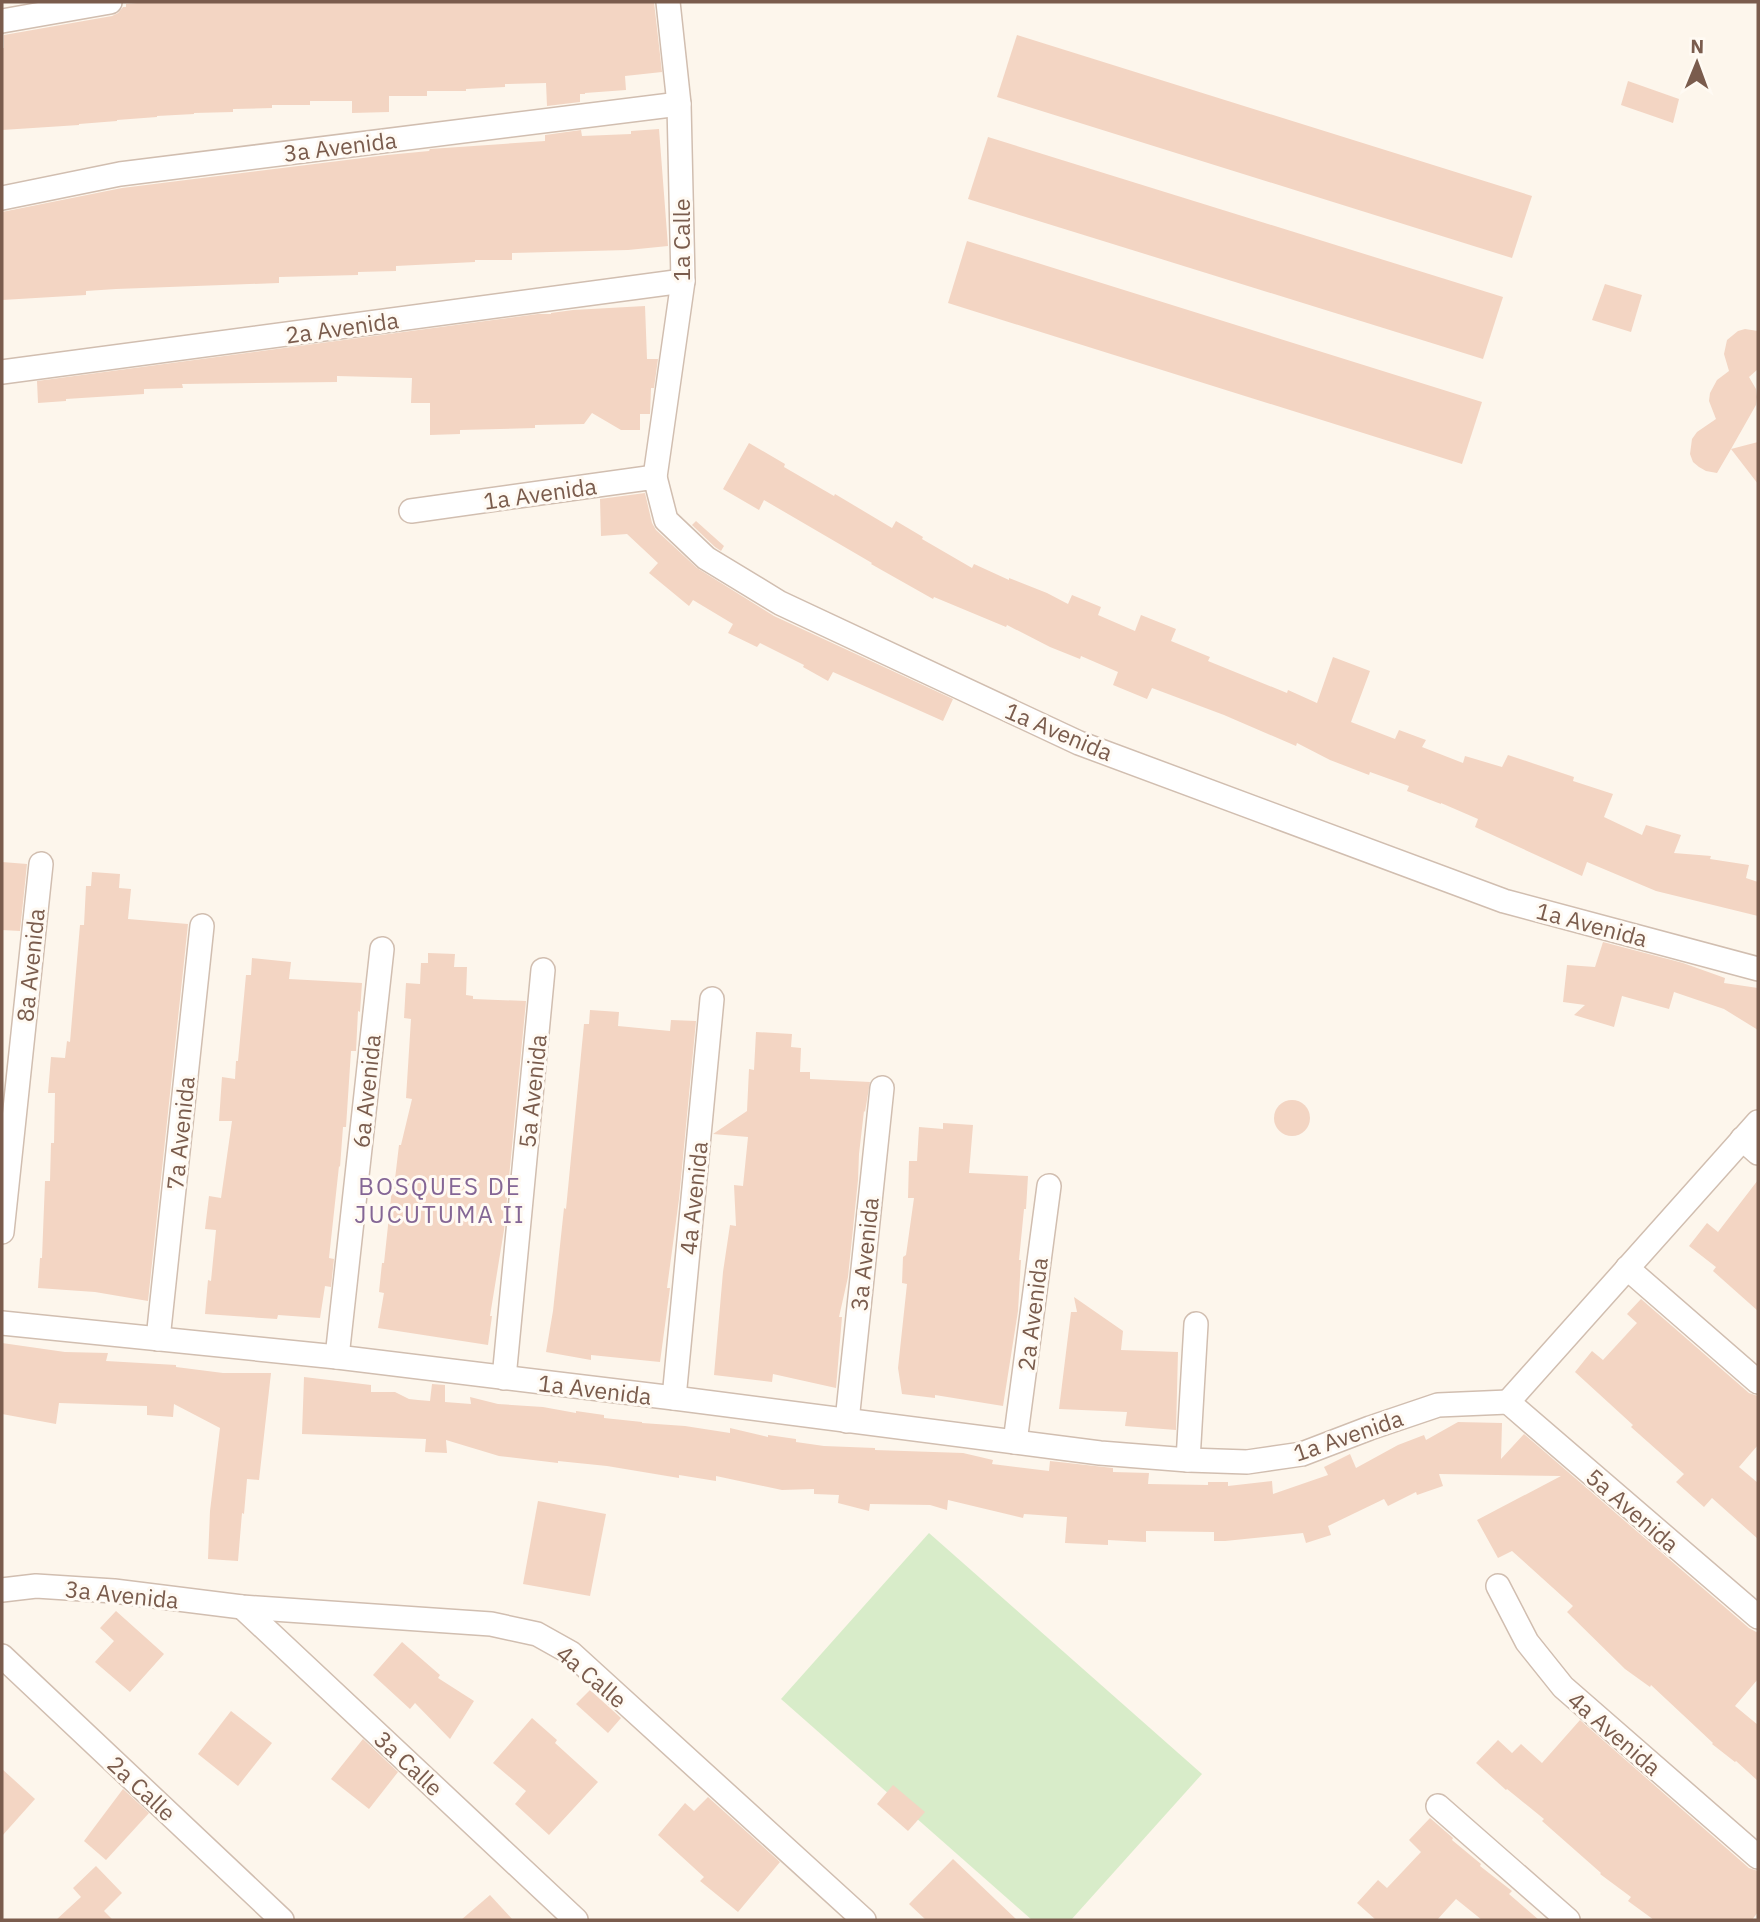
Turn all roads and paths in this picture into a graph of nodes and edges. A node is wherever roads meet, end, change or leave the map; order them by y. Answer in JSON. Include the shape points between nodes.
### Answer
{"nodes":[{"id":1,"x":110,"y":2,"type":"edge"},
{"id":2,"x":668,"y":2,"type":"edge"},
{"id":3,"x":2,"y":22,"type":"edge"},
{"id":4,"x":679,"y":104,"type":"junction"},
{"id":5,"x":2,"y":198,"type":"edge"},
{"id":6,"x":683,"y":281,"type":"junction"},
{"id":7,"x":2,"y":372,"type":"edge"},
{"id":8,"x":655,"y":477,"type":"junction"},
{"id":9,"x":411,"y":512,"type":"dead end"},
{"id":10,"x":41,"y":864,"type":"dead end"},
{"id":11,"x":202,"y":926,"type":"dead end"},
{"id":12,"x":382,"y":949,"type":"dead end"},
{"id":13,"x":1758,"y":969,"type":"edge"},
{"id":14,"x":544,"y":970,"type":"dead end"},
{"id":15,"x":712,"y":999,"type":"dead end"},
{"id":16,"x":882,"y":1088,"type":"dead end"},
{"id":17,"x":1758,"y":1122,"type":"edge"},
{"id":18,"x":1750,"y":1146,"type":"edge"},
{"id":19,"x":1048,"y":1186,"type":"dead end"},
{"id":20,"x":2,"y":1232,"type":"edge"},
{"id":21,"x":1627,"y":1268,"type":"junction"},
{"id":22,"x":2,"y":1323,"type":"edge"},
{"id":23,"x":1196,"y":1324,"type":"dead end"},
{"id":24,"x":158,"y":1339,"type":"junction"},
{"id":25,"x":337,"y":1357,"type":"junction"},
{"id":26,"x":504,"y":1378,"type":"junction"},
{"id":27,"x":1758,"y":1382,"type":"edge"},
{"id":28,"x":674,"y":1398,"type":"junction"},
{"id":29,"x":1508,"y":1402,"type":"junction"},
{"id":30,"x":847,"y":1420,"type":"junction"},
{"id":31,"x":1015,"y":1442,"type":"junction"},
{"id":32,"x":1188,"y":1460,"type":"junction"},
{"id":33,"x":1498,"y":1586,"type":"dead end"},
{"id":34,"x":2,"y":1590,"type":"edge"},
{"id":35,"x":242,"y":1607,"type":"junction"},
{"id":36,"x":1758,"y":1617,"type":"edge"},
{"id":37,"x":2,"y":1656,"type":"edge"},
{"id":38,"x":1438,"y":1806,"type":"dead end"},
{"id":39,"x":1758,"y":1857,"type":"edge"},
{"id":40,"x":282,"y":1920,"type":"edge"},
{"id":41,"x":576,"y":1920,"type":"edge"},
{"id":42,"x":864,"y":1920,"type":"edge"},
{"id":43,"x":1568,"y":1920,"type":"edge"}],
"edges":[{"from":1,"to":3,"type":"street"},
{"from":2,"to":4,"type":"street","name":"1a Calle"},
{"from":4,"to":5,"type":"street","name":"3a Avenida","via":[[120,174]]},
{"from":4,"to":6,"type":"street","name":"1a Calle"},
{"from":6,"to":7,"type":"street","name":"2a Avenida"},
{"from":6,"to":8,"type":"street","name":"1a Calle"},
{"from":8,"to":9,"type":"street","name":"1a Avenida"},
{"from":8,"to":13,"type":"street","name":"1a Avenida","via":[[666,520],[706,558],[780,603],[1079,743],[1504,901]]},
{"from":10,"to":20,"type":"street","name":"8a Avenida"},
{"from":11,"to":24,"type":"street","name":"7a Avenida"},
{"from":12,"to":25,"type":"street","name":"6a Avenida"},
{"from":14,"to":26,"type":"street","name":"5a Avenida"},
{"from":15,"to":28,"type":"street","name":"4a Avenida"},
{"from":16,"to":30,"type":"street","name":"3a Avenida"},
{"from":17,"to":18,"type":"street"},
{"from":18,"to":21,"type":"street"},
{"from":19,"to":31,"type":"street","name":"2a Avenida"},
{"from":21,"to":27,"type":"street"},
{"from":21,"to":29,"type":"street"},
{"from":22,"to":24,"type":"street","name":"1a Avenida"},
{"from":23,"to":32,"type":"street"},
{"from":24,"to":25,"type":"street","name":"1a Avenida"},
{"from":25,"to":26,"type":"street","name":"1a Avenida"},
{"from":26,"to":28,"type":"street","name":"1a Avenida"},
{"from":28,"to":30,"type":"street","name":"1a Avenida"},
{"from":29,"to":32,"type":"street","name":"1a Avenida","via":[[1438,1405],[1301,1454],[1247,1462]]},
{"from":29,"to":36,"type":"street","name":"5a Avenida"},
{"from":30,"to":31,"type":"street","name":"1a Avenida"},
{"from":31,"to":32,"type":"street","name":"1a Avenida"},
{"from":33,"to":39,"type":"street","name":"4a Avenida","via":[[1527,1642],[1563,1687]]},
{"from":34,"to":35,"type":"street","name":"3a Avenida","via":[[36,1586],[114,1591]]},
{"from":35,"to":41,"type":"street","name":"3a Calle"},
{"from":35,"to":42,"type":"street","name":"4a Calle","via":[[491,1625],[537,1634],[571,1653]]},
{"from":37,"to":40,"type":"street","name":"2a Calle"},
{"from":38,"to":43,"type":"street"}]}
